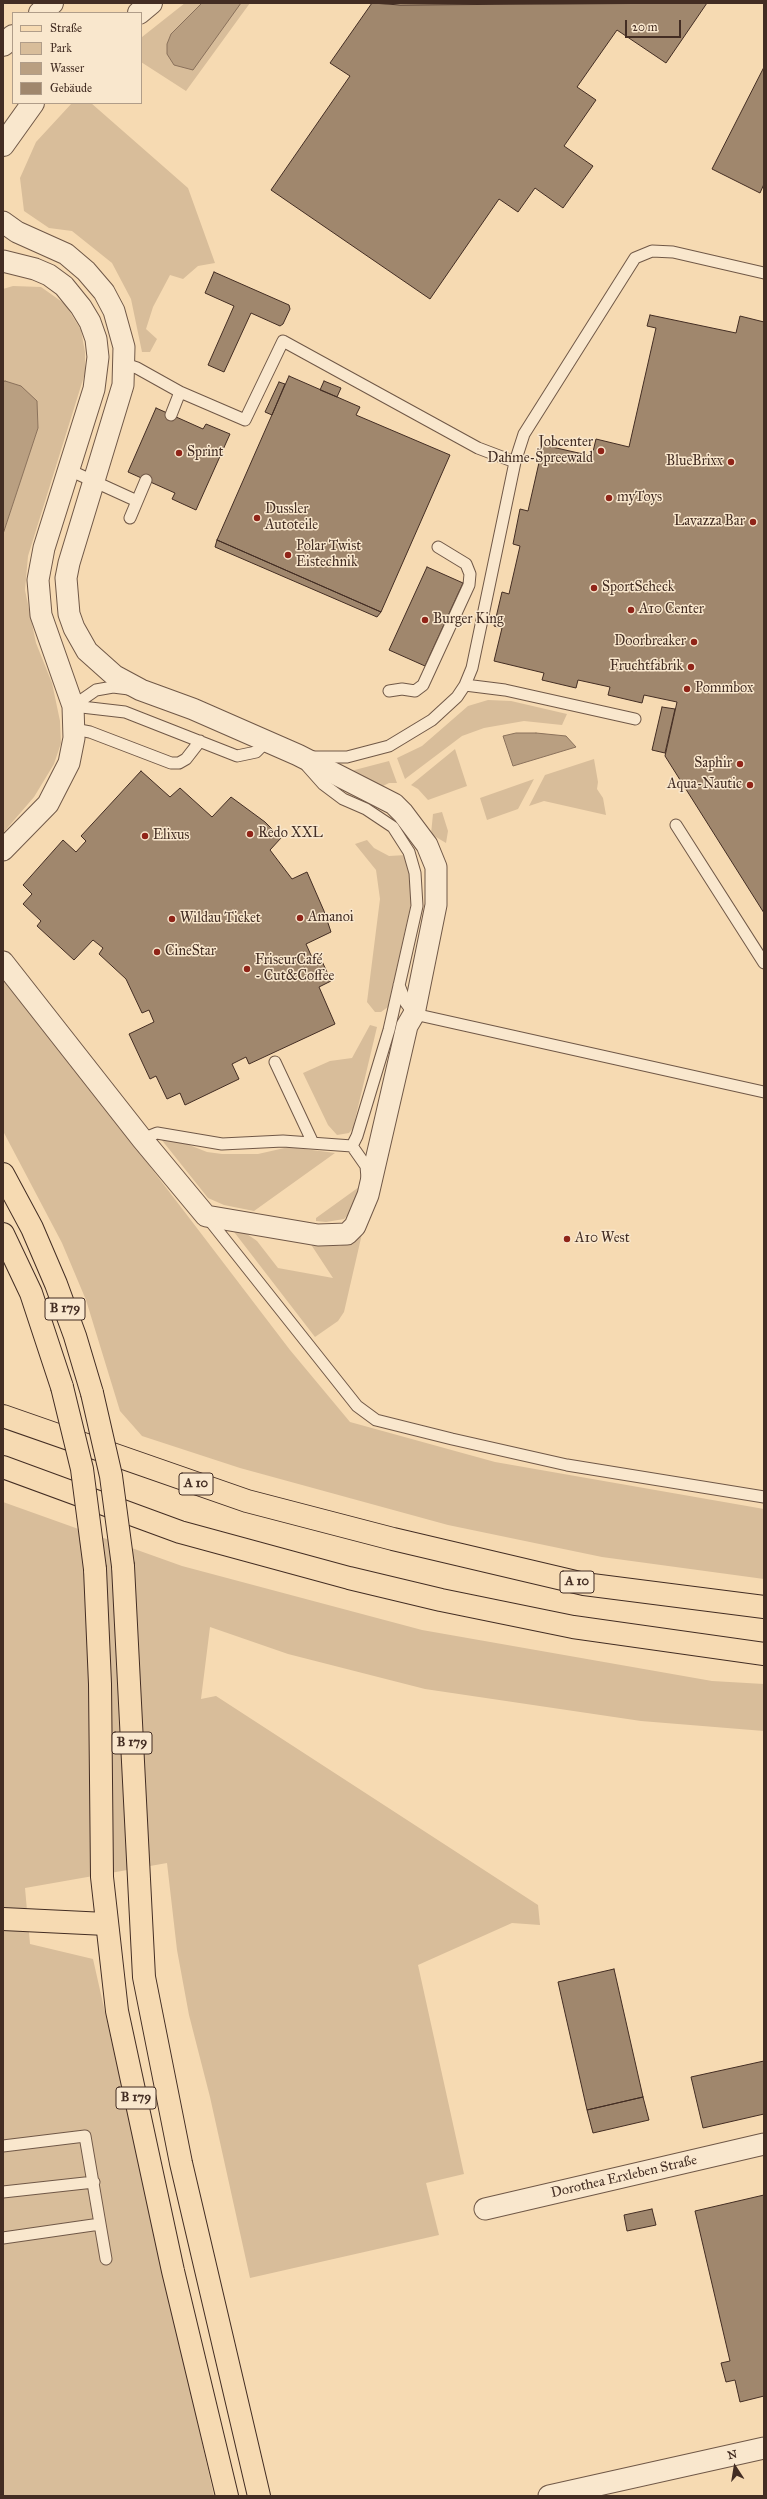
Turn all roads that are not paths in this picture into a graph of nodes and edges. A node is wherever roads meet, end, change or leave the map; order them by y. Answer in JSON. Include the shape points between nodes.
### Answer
{"nodes":[{"id":1,"x":52,"y":3,"type":"edge"},
{"id":2,"x":152,"y":3,"type":"edge"},
{"id":3,"x":41,"y":12,"type":"edge"},
{"id":4,"x":140,"y":12,"type":"edge"},
{"id":5,"x":12,"y":37,"type":"edge"},
{"id":6,"x":3,"y":45,"type":"edge"},
{"id":7,"x":32,"y":104,"type":"edge"},
{"id":8,"x":3,"y":145,"type":"edge"},
{"id":9,"x":3,"y":222,"type":"edge"},
{"id":10,"x":3,"y":261,"type":"edge"},
{"id":11,"x":764,"y":273,"type":"edge"},
{"id":12,"x":125,"y":364,"type":"junction"},
{"id":13,"x":180,"y":392,"type":"junction"},
{"id":14,"x":171,"y":415,"type":"dead end"},
{"id":15,"x":515,"y":462,"type":"junction"},
{"id":16,"x":69,"y":470,"type":"junction"},
{"id":17,"x":146,"y":480,"type":"dead end"},
{"id":18,"x":93,"y":481,"type":"junction"},
{"id":19,"x":137,"y":502,"type":"junction"},
{"id":20,"x":130,"y":518,"type":"dead end"},
{"id":21,"x":438,"y":548,"type":"dead end"},
{"id":22,"x":465,"y":685,"type":"junction"},
{"id":23,"x":141,"y":690,"type":"junction"},
{"id":24,"x":389,"y":691,"type":"dead end"},
{"id":25,"x":73,"y":706,"type":"junction"},
{"id":26,"x":635,"y":719,"type":"dead end"},
{"id":27,"x":74,"y":730,"type":"junction"},
{"id":28,"x":200,"y":741,"type":"junction"},
{"id":29,"x":267,"y":741,"type":"junction"},
{"id":30,"x":298,"y":755,"type":"junction"},
{"id":31,"x":676,"y":825,"type":"dead end"},
{"id":32,"x":3,"y":850,"type":"edge"},
{"id":33,"x":3,"y":962,"type":"edge"},
{"id":34,"x":764,"y":963,"type":"edge"},
{"id":35,"x":399,"y":985,"type":"junction"},
{"id":36,"x":414,"y":1014,"type":"junction"},
{"id":37,"x":276,"y":1062,"type":"dead end"},
{"id":38,"x":764,"y":1092,"type":"edge"},
{"id":39,"x":142,"y":1139,"type":"junction"},
{"id":40,"x":313,"y":1143,"type":"junction"},
{"id":41,"x":352,"y":1146,"type":"junction"},
{"id":42,"x":3,"y":1174,"type":"edge"},
{"id":43,"x":368,"y":1194,"type":"junction"},
{"id":44,"x":206,"y":1216,"type":"junction"},
{"id":45,"x":3,"y":1234,"type":"edge"},
{"id":46,"x":3,"y":1416,"type":"edge"},
{"id":47,"x":3,"y":1466,"type":"edge"},
{"id":48,"x":764,"y":1497,"type":"edge"},
{"id":49,"x":764,"y":1607,"type":"edge"},
{"id":50,"x":764,"y":1654,"type":"edge"},
{"id":51,"x":3,"y":1920,"type":"edge"},
{"id":52,"x":140,"y":1921,"type":"junction"},
{"id":53,"x":106,"y":1924,"type":"junction"},
{"id":54,"x":764,"y":2144,"type":"edge"},
{"id":55,"x":3,"y":2146,"type":"edge"},
{"id":56,"x":94,"y":2182,"type":"junction"},
{"id":57,"x":3,"y":2192,"type":"edge"},
{"id":58,"x":485,"y":2209,"type":"dead end"},
{"id":59,"x":100,"y":2224,"type":"junction"},
{"id":60,"x":3,"y":2238,"type":"edge"},
{"id":61,"x":106,"y":2259,"type":"dead end"},
{"id":62,"x":764,"y":2448,"type":"edge"},
{"id":63,"x":227,"y":2496,"type":"edge"},
{"id":64,"x":259,"y":2496,"type":"edge"},
{"id":65,"x":549,"y":2496,"type":"edge"}],
"edges":[{"from":1,"to":3,"type":"street"},
{"from":2,"to":4,"type":"street"},
{"from":5,"to":6,"type":"street"},
{"from":7,"to":8,"type":"street"},
{"from":9,"to":12,"type":"street","via":[[24,235],[66,254],[86,271],[104,292],[114,311],[122,335]]},
{"from":10,"to":16,"type":"street","via":[[35,269],[64,286],[81,307],[96,339],[98,374]]},
{"from":11,"to":15,"type":"lane","via":[[673,252],[652,251],[635,258],[524,434]]},
{"from":12,"to":13,"type":"lane"},
{"from":12,"to":18,"type":"street","via":[[123,385]]},
{"from":13,"to":14,"type":"lane"},
{"from":13,"to":15,"type":"lane","via":[[245,420],[283,341],[478,448]]},
{"from":15,"to":22,"type":"lane","via":[[472,668]]},
{"from":16,"to":18,"type":"lane"},
{"from":16,"to":25,"type":"street","via":[[44,548],[38,580],[41,615]]},
{"from":17,"to":19,"type":"lane"},
{"from":18,"to":19,"type":"lane"},
{"from":18,"to":23,"type":"street","via":[[69,563],[66,599],[69,614],[88,651],[115,676]]},
{"from":19,"to":20,"type":"lane"},
{"from":21,"to":24,"type":"lane","via":[[466,564],[470,574],[469,585],[423,685],[415,691]]},
{"from":22,"to":26,"type":"lane","via":[[505,690]]},
{"from":22,"to":30,"type":"lane","via":[[457,697],[432,720],[389,746],[347,757]]},
{"from":23,"to":25,"type":"lane","via":[[113,687],[96,690]]},
{"from":23,"to":29,"type":"street"},
{"from":25,"to":27,"type":"street"},
{"from":25,"to":28,"type":"lane","via":[[125,712]]},
{"from":27,"to":28,"type":"lane","via":[[90,732],[179,763],[186,759]]},
{"from":27,"to":32,"type":"street","via":[[69,763],[48,804]]},
{"from":28,"to":29,"type":"lane","via":[[238,756],[256,752]]},
{"from":29,"to":30,"type":"street"},
{"from":30,"to":35,"type":"lane","via":[[328,788],[393,827],[409,852],[415,873],[417,906]]},
{"from":30,"to":36,"type":"street","via":[[394,804],[404,813],[427,845],[436,867],[436,905]]},
{"from":31,"to":34,"type":"lane"},
{"from":33,"to":39,"type":"street"},
{"from":35,"to":36,"type":"lane","via":[[406,1003]]},
{"from":35,"to":41,"type":"lane","via":[[386,1037]]},
{"from":36,"to":38,"type":"lane"},
{"from":36,"to":43,"type":"street","via":[[407,1026]]},
{"from":37,"to":40,"type":"lane"},
{"from":39,"to":40,"type":"lane","via":[[157,1133],[222,1144],[283,1141]]},
{"from":39,"to":44,"type":"street"},
{"from":40,"to":41,"type":"lane"},
{"from":41,"to":43,"type":"lane","via":[[366,1166]]},
{"from":42,"to":52,"type":"main road","number":"B 179","bridge":true,"via":[[32,1228],[75,1336],[92,1393],[111,1476],[123,1566]]},
{"from":43,"to":44,"type":"street","via":[[355,1226],[347,1234],[318,1235]]},
{"from":44,"to":48,"type":"lane","via":[[357,1406],[376,1420],[452,1440],[567,1464]]},
{"from":45,"to":53,"type":"main road","number":"B 179","bridge":true,"via":[[31,1293],[62,1387],[82,1468],[95,1569],[100,1684],[102,1877]]},
{"from":46,"to":49,"type":"main road","number":"A 10","via":[[247,1501],[393,1539],[584,1584]]},
{"from":47,"to":50,"type":"main road","via":[[180,1532],[349,1578],[573,1627]]},
{"from":51,"to":53,"type":"main road"},
{"from":52,"to":53,"type":"main road"},
{"from":52,"to":64,"type":"main road","number":"B 179","via":[[144,1977],[150,2014],[181,2163]]},
{"from":53,"to":63,"type":"main road","number":"B 179","via":[[117,2011]]},
{"from":54,"to":58,"type":"street","name":"Dorothea Erxleben Straße"},
{"from":55,"to":56,"type":"lane","via":[[85,2136]]},
{"from":56,"to":57,"type":"lane"},
{"from":56,"to":59,"type":"lane"},
{"from":59,"to":60,"type":"lane"},
{"from":59,"to":61,"type":"lane"},
{"from":62,"to":65,"type":"street"}]}
